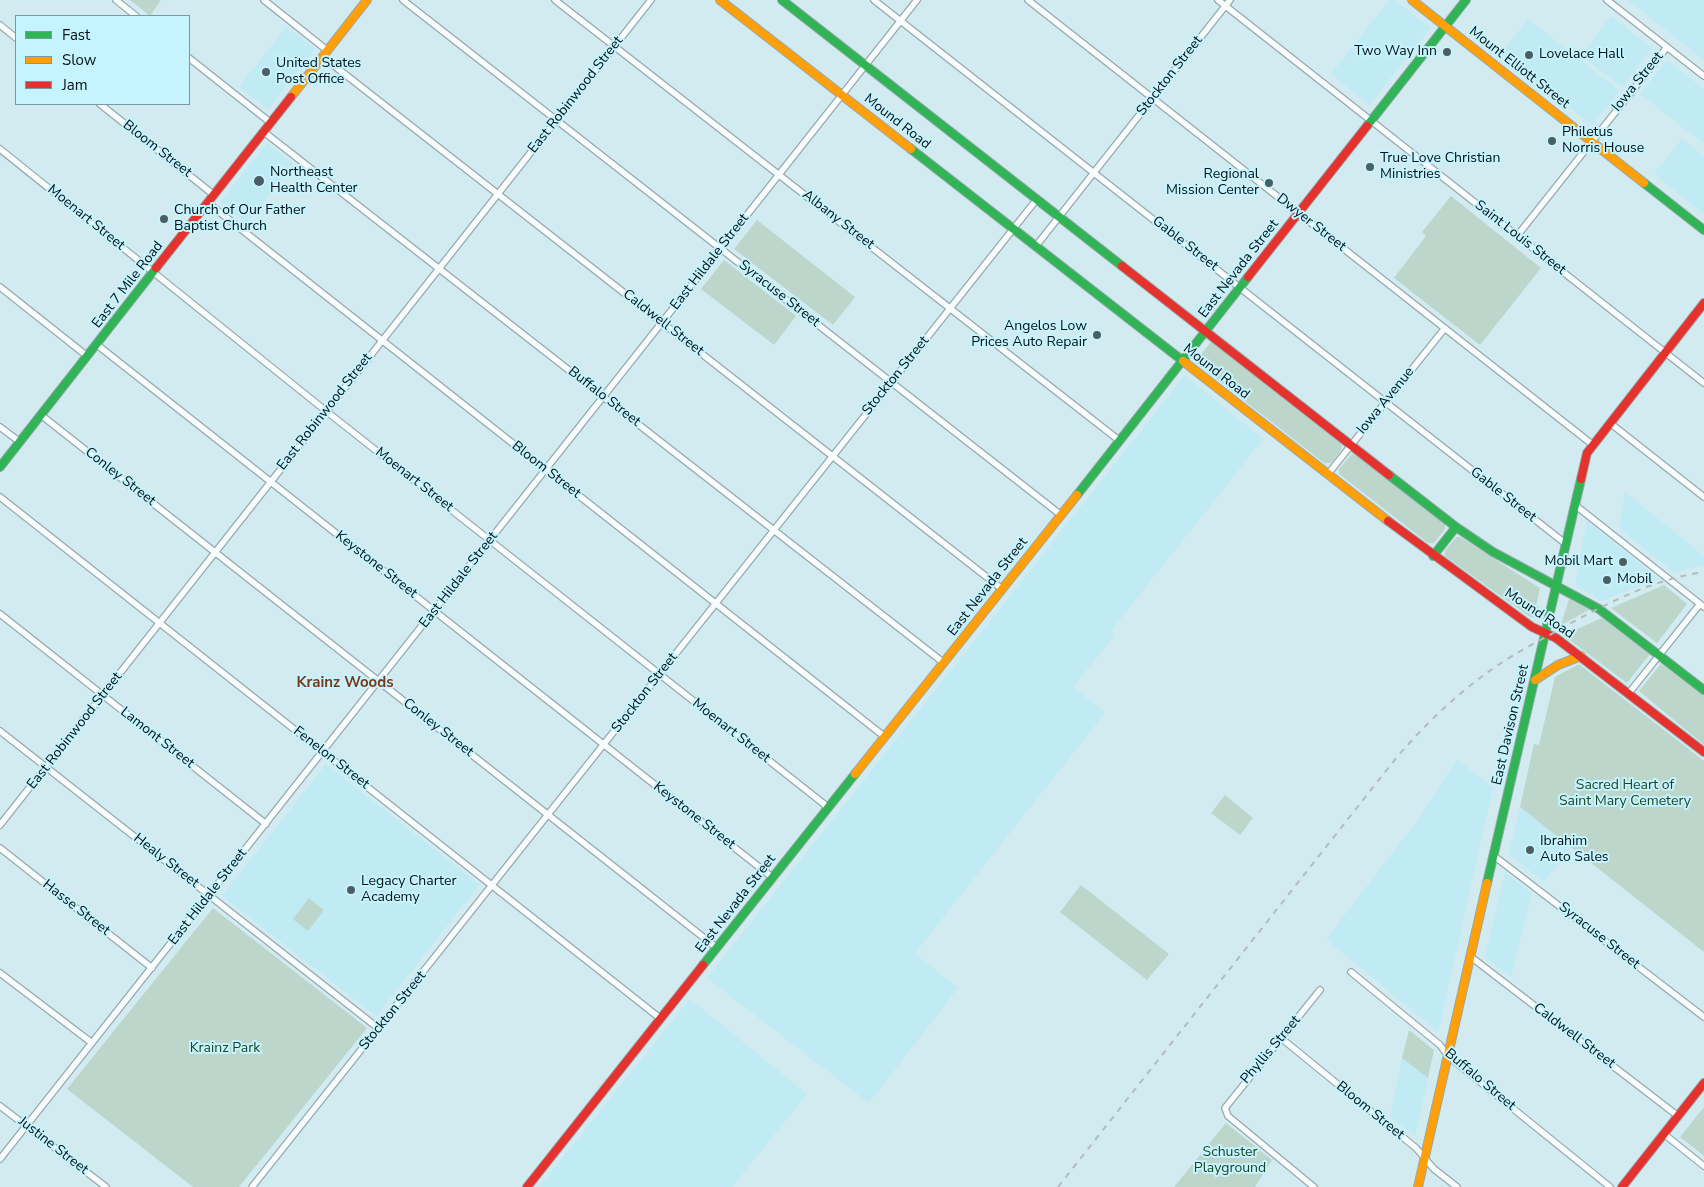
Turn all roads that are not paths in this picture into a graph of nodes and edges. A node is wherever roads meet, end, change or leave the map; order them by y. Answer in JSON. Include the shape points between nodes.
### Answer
{"nodes":[{"id":1,"x":116,"y":0,"type":"edge"},
{"id":2,"x":264,"y":0,"type":"edge"},
{"id":3,"x":367,"y":0,"type":"edge"},
{"id":4,"x":403,"y":0,"type":"edge"},
{"id":5,"x":556,"y":0,"type":"edge"},
{"id":6,"x":651,"y":0,"type":"edge"},
{"id":7,"x":720,"y":0,"type":"edge"},
{"id":8,"x":782,"y":0,"type":"edge"},
{"id":9,"x":874,"y":0,"type":"edge"},
{"id":10,"x":917,"y":0,"type":"edge"},
{"id":11,"x":1028,"y":0,"type":"edge"},
{"id":12,"x":1218,"y":0,"type":"edge"},
{"id":13,"x":1230,"y":0,"type":"edge"},
{"id":14,"x":1412,"y":0,"type":"edge"},
{"id":15,"x":1466,"y":0,"type":"edge"},
{"id":16,"x":1607,"y":0,"type":"edge"},
{"id":17,"x":1225,"y":6,"type":"junction"},
{"id":18,"x":135,"y":15,"type":"edge"},
{"id":19,"x":900,"y":21,"type":"junction"},
{"id":20,"x":0,"y":25,"type":"edge"},
{"id":21,"x":1446,"y":26,"type":"junction"},
{"id":22,"x":15,"y":37,"type":"edge"},
{"id":23,"x":615,"y":46,"type":"junction"},
{"id":24,"x":1667,"y":47,"type":"junction"},
{"id":25,"x":325,"y":54,"type":"junction"},
{"id":26,"x":190,"y":59,"type":"edge"},
{"id":27,"x":865,"y":65,"type":"junction"},
{"id":28,"x":1704,"y":76,"type":"edge"},
{"id":29,"x":842,"y":95,"type":"junction"},
{"id":30,"x":1153,"y":98,"type":"junction"},
{"id":31,"x":101,"y":105,"type":"edge"},
{"id":32,"x":556,"y":120,"type":"junction"},
{"id":33,"x":1371,"y":121,"type":"junction"},
{"id":34,"x":271,"y":123,"type":"junction"},
{"id":35,"x":264,"y":132,"type":"junction"},
{"id":36,"x":1592,"y":141,"type":"junction"},
{"id":37,"x":0,"y":149,"type":"edge"},
{"id":38,"x":1094,"y":173,"type":"junction"},
{"id":39,"x":780,"y":174,"type":"junction"},
{"id":40,"x":498,"y":194,"type":"junction"},
{"id":41,"x":214,"y":195,"type":"junction"},
{"id":42,"x":1037,"y":199,"type":"junction"},
{"id":43,"x":208,"y":203,"type":"junction"},
{"id":44,"x":1299,"y":213,"type":"junction"},
{"id":45,"x":1060,"y":218,"type":"junction"},
{"id":46,"x":1014,"y":229,"type":"junction"},
{"id":47,"x":1704,"y":230,"type":"edge"},
{"id":48,"x":1517,"y":236,"type":"junction"},
{"id":49,"x":1036,"y":246,"type":"junction"},
{"id":50,"x":721,"y":249,"type":"junction"},
{"id":51,"x":439,"y":268,"type":"junction"},
{"id":52,"x":154,"y":272,"type":"junction"},
{"id":53,"x":0,"y":287,"type":"edge"},
{"id":54,"x":1240,"y":288,"type":"junction"},
{"id":55,"x":1704,"y":303,"type":"edge"},
{"id":56,"x":951,"y":308,"type":"junction"},
{"id":57,"x":662,"y":323,"type":"junction"},
{"id":58,"x":1444,"y":328,"type":"junction"},
{"id":59,"x":1206,"y":332,"type":"junction"},
{"id":60,"x":382,"y":340,"type":"junction"},
{"id":61,"x":96,"y":344,"type":"junction"},
{"id":62,"x":1666,"y":352,"type":"junction"},
{"id":63,"x":87,"y":356,"type":"junction"},
{"id":64,"x":1183,"y":361,"type":"junction"},
{"id":65,"x":892,"y":382,"type":"junction"},
{"id":66,"x":1704,"y":383,"type":"edge"},
{"id":67,"x":604,"y":396,"type":"junction"},
{"id":68,"x":1385,"y":402,"type":"junction"},
{"id":69,"x":326,"y":411,"type":"junction"},
{"id":70,"x":41,"y":415,"type":"junction"},
{"id":71,"x":1610,"y":423,"type":"junction"},
{"id":72,"x":0,"y":427,"type":"edge"},
{"id":73,"x":1120,"y":441,"type":"junction"},
{"id":74,"x":20,"y":442,"type":"junction"},
{"id":75,"x":1593,"y":445,"type":"junction"},
{"id":76,"x":1351,"y":446,"type":"junction"},
{"id":77,"x":833,"y":456,"type":"junction"},
{"id":78,"x":0,"y":467,"type":"edge"},
{"id":79,"x":546,"y":470,"type":"junction"},
{"id":80,"x":1328,"y":474,"type":"junction"},
{"id":81,"x":271,"y":482,"type":"junction"},
{"id":82,"x":0,"y":497,"type":"edge"},
{"id":83,"x":1704,"y":497,"type":"edge"},
{"id":84,"x":1575,"y":505,"type":"junction"},
{"id":85,"x":1061,"y":515,"type":"junction"},
{"id":86,"x":1456,"y":527,"type":"junction"},
{"id":87,"x":774,"y":530,"type":"junction"},
{"id":88,"x":490,"y":540,"type":"junction"},
{"id":89,"x":1566,"y":544,"type":"junction"},
{"id":90,"x":215,"y":552,"type":"junction"},
{"id":91,"x":1433,"y":556,"type":"junction"},
{"id":92,"x":1556,"y":586,"type":"junction"},
{"id":93,"x":1002,"y":589,"type":"junction"},
{"id":94,"x":716,"y":604,"type":"junction"},
{"id":95,"x":1702,"y":606,"type":"edge"},
{"id":96,"x":434,"y":611,"type":"junction"},
{"id":97,"x":0,"y":614,"type":"edge"},
{"id":98,"x":160,"y":623,"type":"junction"},
{"id":99,"x":1544,"y":632,"type":"junction"},
{"id":100,"x":1660,"y":655,"type":"junction"},
{"id":101,"x":1581,"y":656,"type":"junction"},
{"id":102,"x":944,"y":663,"type":"junction"},
{"id":103,"x":660,"y":674,"type":"junction"},
{"id":104,"x":1535,"y":680,"type":"junction"},
{"id":105,"x":379,"y":682,"type":"junction"},
{"id":106,"x":1704,"y":690,"type":"edge"},
{"id":107,"x":1629,"y":693,"type":"junction"},
{"id":108,"x":103,"y":695,"type":"junction"},
{"id":109,"x":0,"y":731,"type":"edge"},
{"id":110,"x":885,"y":737,"type":"junction"},
{"id":111,"x":604,"y":745,"type":"junction"},
{"id":112,"x":323,"y":752,"type":"junction"},
{"id":113,"x":1704,"y":752,"type":"edge"},
{"id":114,"x":46,"y":767,"type":"junction"},
{"id":115,"x":827,"y":810,"type":"junction"},
{"id":116,"x":548,"y":815,"type":"junction"},
{"id":117,"x":266,"y":824,"type":"junction"},
{"id":118,"x":0,"y":825,"type":"edge"},
{"id":119,"x":0,"y":848,"type":"edge"},
{"id":120,"x":1494,"y":856,"type":"junction"},
{"id":121,"x":773,"y":878,"type":"junction"},
{"id":122,"x":492,"y":886,"type":"junction"},
{"id":123,"x":210,"y":894,"type":"junction"},
{"id":124,"x":717,"y":948,"type":"junction"},
{"id":125,"x":1471,"y":957,"type":"junction"},
{"id":126,"x":152,"y":968,"type":"junction"},
{"id":127,"x":1351,"y":972,"type":"dead end"},
{"id":128,"x":0,"y":973,"type":"edge"},
{"id":129,"x":1320,"y":990,"type":"dead end"},
{"id":130,"x":1702,"y":1016,"type":"edge"},
{"id":131,"x":661,"y":1019,"type":"junction"},
{"id":132,"x":378,"y":1028,"type":"junction"},
{"id":133,"x":1281,"y":1038,"type":"junction"},
{"id":134,"x":92,"y":1043,"type":"junction"},
{"id":135,"x":1448,"y":1056,"type":"junction"},
{"id":136,"x":1704,"y":1083,"type":"edge"},
{"id":137,"x":0,"y":1106,"type":"edge"},
{"id":138,"x":1678,"y":1116,"type":"junction"},
{"id":139,"x":26,"y":1126,"type":"junction"},
{"id":140,"x":1664,"y":1134,"type":"junction"},
{"id":141,"x":1425,"y":1158,"type":"junction"},
{"id":142,"x":0,"y":1159,"type":"edge"},
{"id":143,"x":1704,"y":1166,"type":"edge"},
{"id":144,"x":106,"y":1187,"type":"edge"},
{"id":145,"x":252,"y":1187,"type":"edge"},
{"id":146,"x":527,"y":1187,"type":"edge"},
{"id":147,"x":1314,"y":1187,"type":"edge"},
{"id":148,"x":1418,"y":1187,"type":"edge"},
{"id":149,"x":1457,"y":1187,"type":"edge"},
{"id":150,"x":1610,"y":1187,"type":"edge"},
{"id":151,"x":1622,"y":1187,"type":"edge"}],
"edges":[{"from":1,"to":18,"type":"street"},
{"from":2,"to":25,"type":"street","name":"Caldwell Street"},
{"from":3,"to":25,"type":"main road","name":"East 7 Mile Road"},
{"from":4,"to":32,"type":"street","name":"Syracuse Street"},
{"from":5,"to":23,"type":"street","name":"Albany Street"},
{"from":6,"to":23,"type":"street","name":"East Robinwood Street"},
{"from":7,"to":29,"type":"main road","name":"Mound Road"},
{"from":8,"to":27,"type":"main road","name":"Mound Road"},
{"from":9,"to":19,"type":"street","name":"Gable Street"},
{"from":10,"to":19,"type":"street","name":"East Hildale Street"},
{"from":11,"to":30,"type":"street","name":"Dwyer Street"},
{"from":12,"to":17,"type":"street","name":"Saint Louis Street"},
{"from":13,"to":17,"type":"street","name":"Stockton Street"},
{"from":14,"to":21,"type":"main road","name":"Mount Elliott Street"},
{"from":15,"to":21,"type":"main road","name":"East Nevada Street"},
{"from":16,"to":24,"type":"street"},
{"from":17,"to":30,"type":"street","name":"Stockton Street"},
{"from":17,"to":33,"type":"street","name":"Saint Louis Street"},
{"from":19,"to":27,"type":"street","name":"East Hildale Street"},
{"from":19,"to":38,"type":"street","name":"Gable Street"},
{"from":20,"to":22,"type":"street"},
{"from":21,"to":33,"type":"main road","name":"East Nevada Street"},
{"from":21,"to":36,"type":"main road","name":"Mount Elliott Street"},
{"from":23,"to":32,"type":"street","name":"East Robinwood Street"},
{"from":23,"to":39,"type":"street","name":"Albany Street"},
{"from":24,"to":28,"type":"street"},
{"from":24,"to":36,"type":"street","name":"Iowa Street"},
{"from":25,"to":34,"type":"main road","name":"East 7 Mile Road"},
{"from":25,"to":40,"type":"street","name":"Caldwell Street"},
{"from":26,"to":34,"type":"street"},
{"from":27,"to":29,"type":"street","name":"East Hildale Street"},
{"from":27,"to":42,"type":"main road","name":"Mound Road"},
{"from":29,"to":39,"type":"street","name":"East Hildale Street"},
{"from":29,"to":46,"type":"main road","name":"Mound Road"},
{"from":30,"to":38,"type":"street","name":"Stockton Street"},
{"from":30,"to":44,"type":"street","name":"Dwyer Street"},
{"from":31,"to":41,"type":"street","name":"Bloom Street"},
{"from":32,"to":40,"type":"street","name":"East Robinwood Street"},
{"from":32,"to":50,"type":"street","name":"Syracuse Street"},
{"from":33,"to":44,"type":"main road","name":"East Nevada Street"},
{"from":33,"to":48,"type":"street","name":"Saint Louis Street"},
{"from":34,"to":35,"type":"main road","name":"East 7 Mile Road"},
{"from":35,"to":41,"type":"main road","name":"East 7 Mile Road"},
{"from":35,"to":51,"type":"street","name":"Buffalo Street"},
{"from":36,"to":47,"type":"main road","name":"Mount Elliott Street"},
{"from":36,"to":48,"type":"street","name":"Iowa Street"},
{"from":37,"to":52,"type":"street","name":"Moenart Street"},
{"from":38,"to":45,"type":"street","name":"Stockton Street"},
{"from":38,"to":54,"type":"street","name":"Gable Street"},
{"from":39,"to":50,"type":"street","name":"East Hildale Street"},
{"from":39,"to":56,"type":"street","name":"Albany Street"},
{"from":40,"to":51,"type":"street","name":"East Robinwood Street"},
{"from":40,"to":57,"type":"street","name":"Caldwell Street"},
{"from":41,"to":43,"type":"main road","name":"East 7 Mile Road"},
{"from":42,"to":45,"type":"main road","name":"Mound Road"},
{"from":42,"to":46,"type":"street","name":"Stockton Street"},
{"from":43,"to":52,"type":"main road","name":"East 7 Mile Road"},
{"from":43,"to":60,"type":"street","name":"Bloom Street"},
{"from":44,"to":54,"type":"main road","name":"East Nevada Street"},
{"from":44,"to":58,"type":"street","name":"Dwyer Street"},
{"from":45,"to":49,"type":"street","name":"Stockton Street"},
{"from":45,"to":59,"type":"main road","name":"Mound Road"},
{"from":46,"to":49,"type":"main road","name":"Mound Road"},
{"from":46,"to":56,"type":"street","name":"Stockton Street"},
{"from":48,"to":62,"type":"street","name":"Saint Louis Street"},
{"from":49,"to":64,"type":"main road","name":"Mound Road"},
{"from":50,"to":57,"type":"street","name":"East Hildale Street"},
{"from":50,"to":65,"type":"street","name":"Syracuse Street"},
{"from":51,"to":60,"type":"street","name":"East Robinwood Street"},
{"from":51,"to":67,"type":"street","name":"Buffalo Street"},
{"from":52,"to":61,"type":"main road","name":"East 7 Mile Road"},
{"from":52,"to":69,"type":"street","name":"Moenart Street"},
{"from":53,"to":63,"type":"street"},
{"from":54,"to":59,"type":"main road","name":"East Nevada Street"},
{"from":54,"to":68,"type":"street","name":"Gable Street"},
{"from":55,"to":62,"type":"main road","name":"East Davison Street"},
{"from":56,"to":65,"type":"street","name":"Stockton Street"},
{"from":56,"to":73,"type":"street","name":"Albany Street"},
{"from":57,"to":67,"type":"street","name":"East Hildale Street"},
{"from":57,"to":77,"type":"street","name":"Caldwell Street"},
{"from":58,"to":68,"type":"street","name":"Iowa Avenue"},
{"from":58,"to":75,"type":"street","name":"Dwyer Street"},
{"from":59,"to":64,"type":"main road","name":"East Nevada Street"},
{"from":59,"to":76,"type":"main road","name":"Mound Road"},
{"from":60,"to":69,"type":"street","name":"East Robinwood Street"},
{"from":60,"to":79,"type":"street","name":"Bloom Street"},
{"from":61,"to":63,"type":"main road","name":"East 7 Mile Road"},
{"from":61,"to":81,"type":"street","name":"Keystone Street"},
{"from":62,"to":66,"type":"street","name":"Saint Louis Street"},
{"from":62,"to":71,"type":"main road","name":"East Davison Street"},
{"from":63,"to":70,"type":"main road","name":"East 7 Mile Road"},
{"from":64,"to":73,"type":"main road","name":"East Nevada Street"},
{"from":64,"to":80,"type":"main road","name":"Mound Road"},
{"from":65,"to":77,"type":"street","name":"Stockton Street"},
{"from":65,"to":85,"type":"street","name":"Syracuse Street"},
{"from":67,"to":79,"type":"street","name":"East Hildale Street"},
{"from":67,"to":87,"type":"street","name":"Buffalo Street"},
{"from":68,"to":76,"type":"street","name":"Iowa Avenue"},
{"from":68,"to":89,"type":"street","name":"Gable Street"},
{"from":69,"to":81,"type":"street","name":"East Robinwood Street"},
{"from":69,"to":88,"type":"street","name":"Moenart Street"},
{"from":70,"to":74,"type":"main road","name":"East 7 Mile Road"},
{"from":70,"to":90,"type":"street","name":"Conley Street"},
{"from":71,"to":75,"type":"main road","name":"East Davison Street"},
{"from":71,"to":83,"type":"street"},
{"from":72,"to":74,"type":"street"},
{"from":73,"to":85,"type":"main road","name":"East Nevada Street"},
{"from":74,"to":78,"type":"main road","name":"East 7 Mile Road"},
{"from":75,"to":84,"type":"main road","name":"East Davison Street","via":[[1584,464]]},
{"from":76,"to":80,"type":"street","name":"Iowa Avenue"},
{"from":76,"to":86,"type":"main road","name":"Mound Road"},
{"from":77,"to":87,"type":"street","name":"Stockton Street"},
{"from":77,"to":93,"type":"street","name":"Caldwell Street"},
{"from":79,"to":88,"type":"street","name":"East Hildale Street"},
{"from":79,"to":94,"type":"street","name":"Bloom Street"},
{"from":80,"to":91,"type":"main road","name":"Mound Road"},
{"from":81,"to":90,"type":"street","name":"East Robinwood Street"},
{"from":81,"to":96,"type":"street","name":"Keystone Street"},
{"from":82,"to":98,"type":"street","name":"Fenelon Street"},
{"from":84,"to":89,"type":"main road","name":"East Davison Street"},
{"from":84,"to":95,"type":"street"},
{"from":85,"to":93,"type":"main road","name":"East Nevada Street"},
{"from":86,"to":91,"type":"main road"},
{"from":86,"to":92,"type":"main road","name":"Mound Road","via":[[1493,552]]},
{"from":87,"to":94,"type":"street","name":"Stockton Street"},
{"from":87,"to":102,"type":"street","name":"Buffalo Street"},
{"from":88,"to":96,"type":"street","name":"East Hildale Street"},
{"from":88,"to":103,"type":"street","name":"Moenart Street"},
{"from":89,"to":92,"type":"main road","name":"East Davison Street"},
{"from":90,"to":98,"type":"street","name":"East Robinwood Street"},
{"from":90,"to":105,"type":"street","name":"Conley Street"},
{"from":91,"to":99,"type":"main road","name":"Mound Road","via":[[1532,627]]},
{"from":92,"to":99,"type":"main road","name":"East Davison Street"},
{"from":92,"to":100,"type":"main road","name":"Mound Road","via":[[1599,609]]},
{"from":93,"to":102,"type":"main road","name":"East Nevada Street"},
{"from":94,"to":103,"type":"street","name":"Stockton Street"},
{"from":94,"to":110,"type":"street","name":"Bloom Street"},
{"from":95,"to":100,"type":"street"},
{"from":96,"to":105,"type":"street","name":"East Hildale Street"},
{"from":96,"to":111,"type":"street","name":"Keystone Street"},
{"from":97,"to":108,"type":"street","name":"Lamont Street"},
{"from":98,"to":108,"type":"street","name":"East Robinwood Street"},
{"from":98,"to":112,"type":"street","name":"Fenelon Street"},
{"from":99,"to":101,"type":"main road","name":"Mound Road"},
{"from":99,"to":104,"type":"main road","name":"East Davison Street"},
{"from":100,"to":106,"type":"main road","name":"Mound Road"},
{"from":100,"to":107,"type":"street"},
{"from":101,"to":104,"type":"main road","via":[[1558,665]]},
{"from":101,"to":107,"type":"main road","name":"Mound Road"},
{"from":102,"to":110,"type":"main road","name":"East Nevada Street"},
{"from":103,"to":111,"type":"street","name":"Stockton Street"},
{"from":103,"to":115,"type":"street","name":"Moenart Street","via":[[824,804]]},
{"from":104,"to":120,"type":"main road","name":"East Davison Street"},
{"from":105,"to":112,"type":"street","name":"East Hildale Street"},
{"from":105,"to":116,"type":"street","name":"Conley Street"},
{"from":107,"to":113,"type":"main road","name":"Mound Road"},
{"from":108,"to":114,"type":"street","name":"East Robinwood Street"},
{"from":108,"to":117,"type":"street","name":"Lamont Street"},
{"from":109,"to":114,"type":"street","name":"Healy Street"},
{"from":110,"to":115,"type":"main road","name":"East Nevada Street"},
{"from":111,"to":116,"type":"street","name":"Stockton Street"},
{"from":111,"to":121,"type":"street","name":"Keystone Street"},
{"from":112,"to":117,"type":"street","name":"East Hildale Street"},
{"from":112,"to":122,"type":"street","name":"Fenelon Street"},
{"from":114,"to":118,"type":"street","name":"East Robinwood Street"},
{"from":114,"to":123,"type":"street","name":"Healy Street"},
{"from":115,"to":121,"type":"main road","name":"East Nevada Street"},
{"from":116,"to":122,"type":"street","name":"Stockton Street"},
{"from":116,"to":124,"type":"street","name":"Conley Street"},
{"from":117,"to":123,"type":"street","name":"East Hildale Street"},
{"from":119,"to":126,"type":"street","name":"Hasse Street"},
{"from":120,"to":125,"type":"main road","name":"East Davison Street"},
{"from":120,"to":130,"type":"street","name":"Syracuse Street"},
{"from":121,"to":124,"type":"main road","name":"East Nevada Street"},
{"from":122,"to":131,"type":"street","name":"Fenelon Street"},
{"from":122,"to":132,"type":"street","name":"Stockton Street"},
{"from":123,"to":126,"type":"street","name":"East Hildale Street"},
{"from":123,"to":132,"type":"street","name":"Healy Street"},
{"from":124,"to":131,"type":"main road","name":"East Nevada Street"},
{"from":125,"to":135,"type":"main road","name":"East Davison Street"},
{"from":125,"to":138,"type":"street","name":"Caldwell Street"},
{"from":126,"to":134,"type":"street","name":"East Hildale Street"},
{"from":127,"to":135,"type":"street","name":"Buffalo Street","via":[[1440,1045]]},
{"from":128,"to":134,"type":"street"},
{"from":129,"to":133,"type":"street","name":"Phyllis Street"},
{"from":131,"to":146,"type":"main road","name":"East Nevada Street"},
{"from":132,"to":145,"type":"street","name":"Stockton Street"},
{"from":133,"to":141,"type":"street","name":"Bloom Street"},
{"from":133,"to":147,"type":"street","name":"Phyllis Street","via":[[1227,1104],[1226,1110],[1228,1116]]},
{"from":134,"to":139,"type":"street","name":"East Hildale Street"},
{"from":135,"to":141,"type":"main road","name":"East Davison Street"},
{"from":135,"to":150,"type":"street","name":"Buffalo Street"},
{"from":136,"to":138,"type":"main road"},
{"from":137,"to":139,"type":"street","name":"Justine Street"},
{"from":138,"to":140,"type":"main road"},
{"from":139,"to":142,"type":"street","name":"East Hildale Street"},
{"from":139,"to":144,"type":"street","name":"Justine Street"},
{"from":140,"to":143,"type":"street"},
{"from":140,"to":151,"type":"main road"},
{"from":141,"to":148,"type":"main road","name":"East Davison Street"},
{"from":141,"to":149,"type":"street","name":"Bloom Street"}]}
